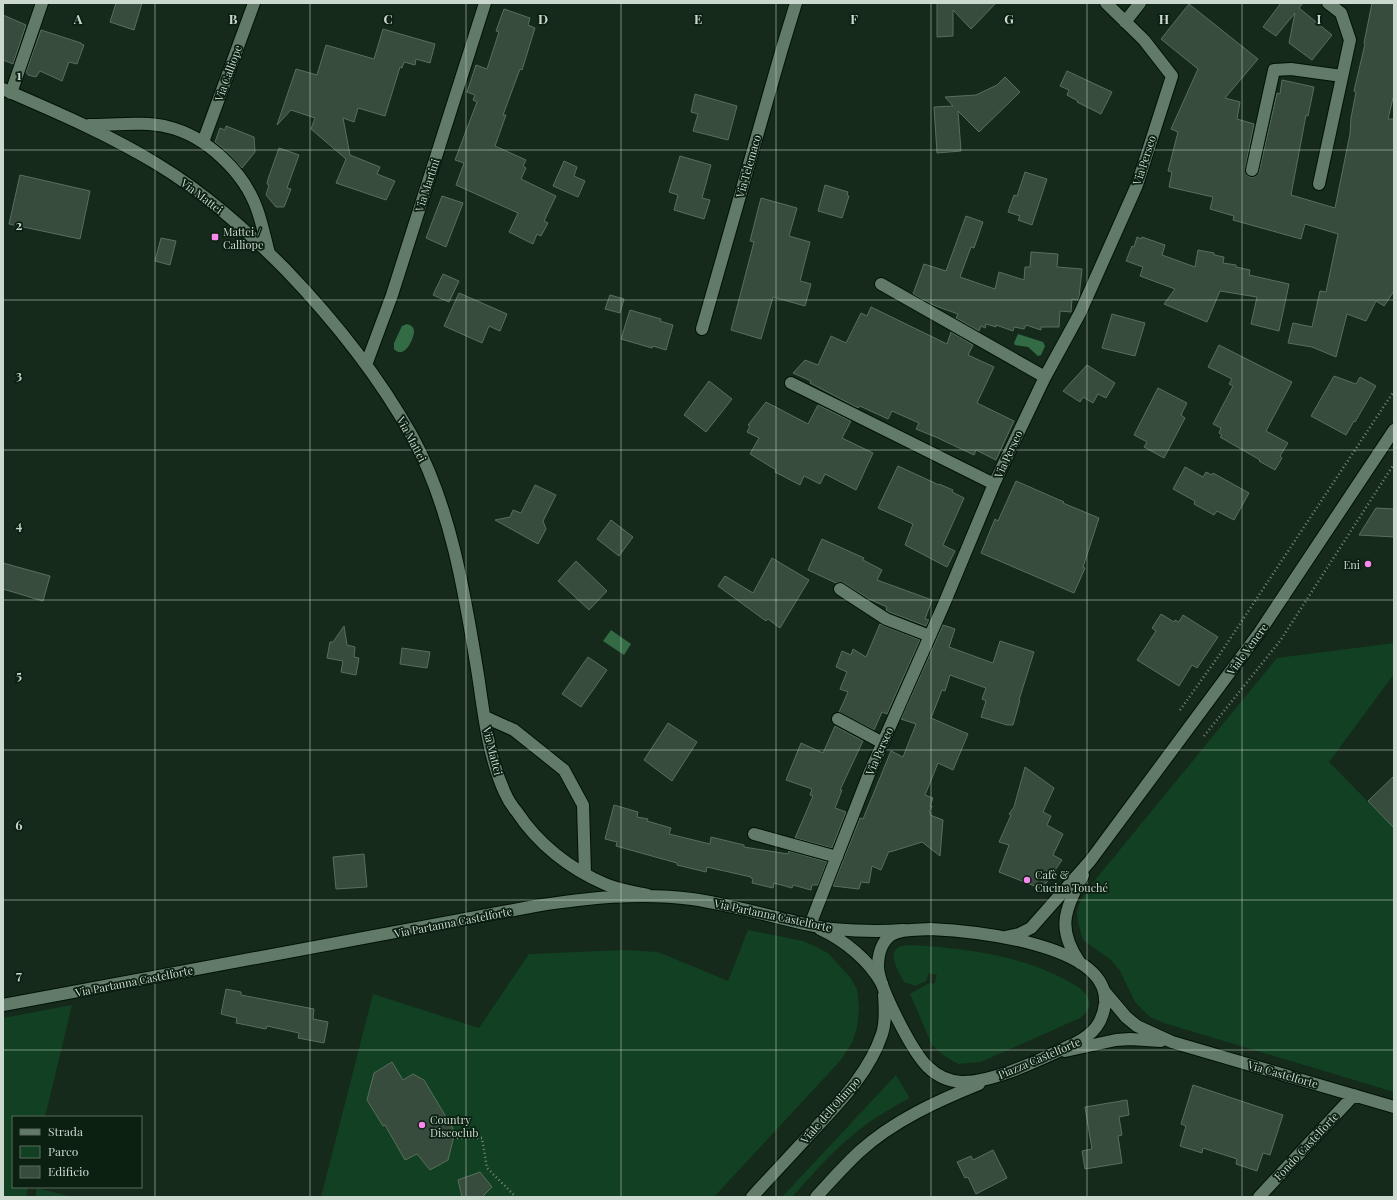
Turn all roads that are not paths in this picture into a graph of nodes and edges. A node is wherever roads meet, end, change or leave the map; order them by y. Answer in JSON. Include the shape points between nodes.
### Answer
{"nodes":[{"id":1,"x":42,"y":3,"type":"edge"},
{"id":2,"x":254,"y":3,"type":"edge"},
{"id":3,"x":485,"y":3,"type":"edge"},
{"id":4,"x":796,"y":3,"type":"edge"},
{"id":5,"x":1106,"y":3,"type":"edge"},
{"id":6,"x":1140,"y":3,"type":"edge"},
{"id":7,"x":1328,"y":3,"type":"edge"},
{"id":8,"x":1125,"y":22,"type":"junction"},
{"id":9,"x":1342,"y":76,"type":"junction"},
{"id":10,"x":7,"y":91,"type":"edge"},
{"id":11,"x":86,"y":125,"type":"junction"},
{"id":12,"x":203,"y":142,"type":"junction"},
{"id":13,"x":1252,"y":170,"type":"dead end"},
{"id":14,"x":1319,"y":184,"type":"dead end"},
{"id":15,"x":269,"y":254,"type":"junction"},
{"id":16,"x":881,"y":284,"type":"dead end"},
{"id":17,"x":702,"y":329,"type":"dead end"},
{"id":18,"x":366,"y":365,"type":"junction"},
{"id":19,"x":1045,"y":377,"type":"junction"},
{"id":20,"x":791,"y":382,"type":"dead end"},
{"id":21,"x":1394,"y":430,"type":"edge"},
{"id":22,"x":994,"y":484,"type":"junction"},
{"id":23,"x":840,"y":589,"type":"dead end"},
{"id":24,"x":930,"y":636,"type":"junction"},
{"id":25,"x":485,"y":718,"type":"junction"},
{"id":26,"x":838,"y":719,"type":"dead end"},
{"id":27,"x":883,"y":743,"type":"junction"},
{"id":28,"x":754,"y":834,"type":"dead end"},
{"id":29,"x":837,"y":857,"type":"junction"},
{"id":30,"x":1090,"y":861,"type":"junction"},
{"id":31,"x":584,"y":873,"type":"junction"},
{"id":32,"x":648,"y":895,"type":"junction"},
{"id":33,"x":810,"y":925,"type":"junction"},
{"id":34,"x":904,"y":930,"type":"junction"},
{"id":35,"x":1005,"y":937,"type":"junction"},
{"id":36,"x":1080,"y":963,"type":"junction"},
{"id":37,"x":883,"y":986,"type":"junction"},
{"id":38,"x":1104,"y":991,"type":"junction"},
{"id":39,"x":3,"y":1005,"type":"edge"},
{"id":40,"x":1172,"y":1042,"type":"junction"},
{"id":41,"x":1051,"y":1054,"type":"junction"},
{"id":42,"x":999,"y":1076,"type":"junction"},
{"id":43,"x":1354,"y":1095,"type":"junction"},
{"id":44,"x":1394,"y":1107,"type":"edge"},
{"id":45,"x":752,"y":1197,"type":"edge"},
{"id":46,"x":816,"y":1197,"type":"edge"},
{"id":47,"x":1259,"y":1197,"type":"edge"}],
"edges":[{"from":1,"to":10,"type":"street"},
{"from":2,"to":12,"type":"street","name":"Via Calliope"},
{"from":3,"to":18,"type":"street","name":"Via Martini","via":[[392,295]]},
{"from":4,"to":17,"type":"street","name":"Via Telemaco"},
{"from":5,"to":8,"type":"street","name":"Via Perseo"},
{"from":6,"to":8,"type":"street"},
{"from":7,"to":9,"type":"street","via":[[1341,13],[1350,40]]},
{"from":8,"to":19,"type":"street","name":"Via Perseo","via":[[1144,40],[1172,76],[1137,185],[1080,313]]},
{"from":9,"to":13,"type":"street","via":[[1291,69],[1274,70]]},
{"from":9,"to":14,"type":"street"},
{"from":10,"to":11,"type":"street","name":"Via Mattei"},
{"from":11,"to":12,"type":"street","via":[[167,127]]},
{"from":11,"to":15,"type":"street","name":"Via Mattei","via":[[134,150],[183,181],[224,212]]},
{"from":12,"to":15,"type":"street","via":[[235,172],[245,187],[256,208]]},
{"from":15,"to":18,"type":"street","name":"Via Mattei","via":[[322,309]]},
{"from":16,"to":19,"type":"street"},
{"from":18,"to":25,"type":"street","name":"Via Mattei","via":[[414,439],[436,491],[463,595]]},
{"from":19,"to":22,"type":"street","name":"Via Perseo"},
{"from":20,"to":22,"type":"street"},
{"from":21,"to":30,"type":"street","name":"Viale Venere","via":[[1259,633]]},
{"from":22,"to":24,"type":"street","name":"Via Perseo"},
{"from":23,"to":24,"type":"street","via":[[886,618]]},
{"from":24,"to":27,"type":"street","name":"Via Perseo"},
{"from":25,"to":31,"type":"street","name":"Via Mattei","via":[[493,759],[506,796],[536,836],[558,856]]},
{"from":25,"to":31,"type":"street","via":[[514,730],[564,770],[583,805]]},
{"from":26,"to":27,"type":"street"},
{"from":27,"to":29,"type":"street","name":"Via Perseo"},
{"from":28,"to":29,"type":"street"},
{"from":29,"to":33,"type":"street","name":"Via Perseo"},
{"from":30,"to":35,"type":"street","name":"Viale Venere","via":[[1032,928]]},
{"from":30,"to":36,"type":"street","name":"Viale Venere","via":[[1066,911],[1066,932]]},
{"from":31,"to":32,"type":"street","name":"Via Mattei","via":[[611,886]]},
{"from":32,"to":33,"type":"street","name":"Via Partanna Castelforte","via":[[722,904]]},
{"from":32,"to":39,"type":"street","name":"Via Partanna Castelforte","via":[[535,906]]},
{"from":33,"to":34,"type":"street","name":"Via Partanna Castelforte","via":[[846,929]]},
{"from":33,"to":37,"type":"street","via":[[836,938],[857,953]]},
{"from":34,"to":35,"type":"street","name":"Piazza Castelforte","via":[[948,930]]},
{"from":34,"to":37,"type":"street","name":"Piazza Castelforte","via":[[893,934],[881,948],[878,969]]},
{"from":35,"to":36,"type":"street","name":"Piazza Castelforte","via":[[1042,946]]},
{"from":36,"to":38,"type":"street","name":"Piazza Castelforte","via":[[1094,974]]},
{"from":37,"to":42,"type":"street","name":"Piazza Castelforte","via":[[915,1051],[936,1074],[961,1082]]},
{"from":37,"to":45,"type":"street","name":"Viale dell'Olimpo","via":[[883,1026],[868,1064],[839,1103]]},
{"from":38,"to":40,"type":"street","name":"Via Castelforte","via":[[1120,1011],[1137,1026]]},
{"from":38,"to":41,"type":"street","name":"Piazza Castelforte","via":[[1103,1016],[1094,1031],[1076,1043]]},
{"from":40,"to":41,"type":"street","name":"Via Castelforte","via":[[1116,1040]]},
{"from":40,"to":43,"type":"street","name":"Via Castelforte"},
{"from":41,"to":42,"type":"street","name":"Piazza Castelforte"},
{"from":42,"to":46,"type":"street","via":[[944,1098],[895,1126],[859,1152]]},
{"from":43,"to":44,"type":"street","name":"Via Castelforte"},
{"from":43,"to":47,"type":"street","name":"Fondo Castelforte"}]}
